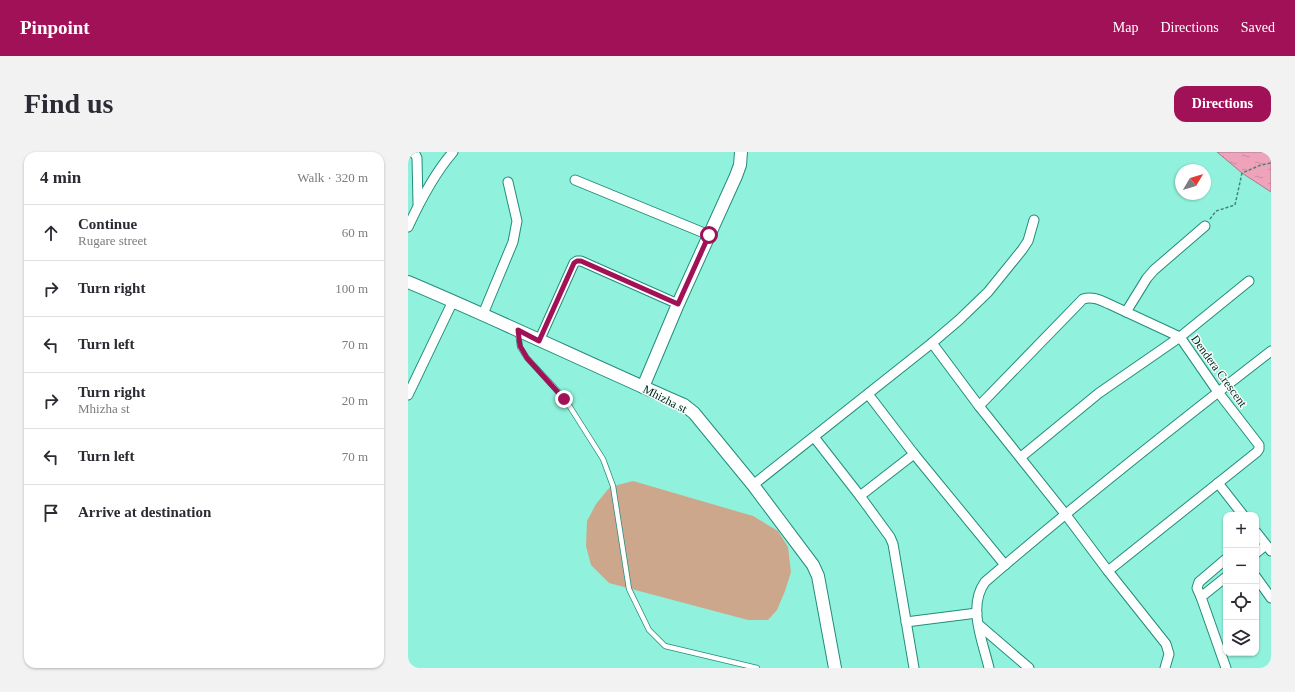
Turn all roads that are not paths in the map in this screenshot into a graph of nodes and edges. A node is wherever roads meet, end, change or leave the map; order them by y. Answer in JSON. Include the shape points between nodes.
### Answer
{"nodes":[{"id":1,"x":412,"y":152,"type":"edge"},
{"id":2,"x":453,"y":152,"type":"edge"},
{"id":3,"x":741,"y":152,"type":"edge"},
{"id":4,"x":575,"y":180,"type":"dead end"},
{"id":5,"x":508,"y":182,"type":"dead end"},
{"id":6,"x":418,"y":204,"type":"junction"},
{"id":7,"x":1034,"y":220,"type":"dead end"},
{"id":8,"x":1205,"y":226,"type":"road end"},
{"id":9,"x":408,"y":227,"type":"edge"},
{"id":10,"x":709,"y":235,"type":"junction"},
{"id":11,"x":1249,"y":281,"type":"dead end"},
{"id":12,"x":408,"y":282,"type":"edge"},
{"id":13,"x":453,"y":301,"type":"junction"},
{"id":14,"x":678,"y":304,"type":"junction"},
{"id":15,"x":1126,"y":312,"type":"junction"},
{"id":16,"x":483,"y":314,"type":"junction"},
{"id":17,"x":518,"y":330,"type":"junction"},
{"id":18,"x":1180,"y":337,"type":"junction"},
{"id":19,"x":539,"y":341,"type":"junction"},
{"id":20,"x":932,"y":343,"type":"junction"},
{"id":21,"x":1271,"y":351,"type":"edge"},
{"id":22,"x":643,"y":387,"type":"junction"},
{"id":23,"x":1218,"y":392,"type":"junction"},
{"id":24,"x":868,"y":394,"type":"junction"},
{"id":25,"x":408,"y":395,"type":"edge"},
{"id":26,"x":979,"y":406,"type":"junction"},
{"id":27,"x":814,"y":437,"type":"junction"},
{"id":28,"x":914,"y":454,"type":"junction"},
{"id":29,"x":1021,"y":457,"type":"junction"},
{"id":30,"x":1218,"y":483,"type":"junction"},
{"id":31,"x":753,"y":485,"type":"junction"},
{"id":32,"x":860,"y":496,"type":"junction"},
{"id":33,"x":1241,"y":512,"type":"edge"},
{"id":34,"x":1066,"y":514,"type":"junction"},
{"id":35,"x":1259,"y":536,"type":"edge"},
{"id":36,"x":1269,"y":548,"type":"edge"},
{"id":37,"x":1259,"y":552,"type":"edge"},
{"id":38,"x":1223,"y":561,"type":"edge"},
{"id":39,"x":1005,"y":565,"type":"junction"},
{"id":40,"x":1108,"y":571,"type":"junction"},
{"id":41,"x":1223,"y":579,"type":"edge"},
{"id":42,"x":1259,"y":581,"type":"edge"},
{"id":43,"x":1201,"y":597,"type":"junction"},
{"id":44,"x":1271,"y":598,"type":"edge"},
{"id":45,"x":977,"y":613,"type":"junction"},
{"id":46,"x":906,"y":622,"type":"junction"},
{"id":47,"x":979,"y":625,"type":"junction"},
{"id":48,"x":757,"y":668,"type":"edge"},
{"id":49,"x":834,"y":668,"type":"edge"},
{"id":50,"x":914,"y":668,"type":"edge"},
{"id":51,"x":989,"y":668,"type":"edge"},
{"id":52,"x":1029,"y":668,"type":"edge"},
{"id":53,"x":1165,"y":668,"type":"edge"},
{"id":54,"x":1226,"y":668,"type":"edge"}],
"edges":[{"from":1,"to":6,"type":"street","via":[[417,158]]},
{"from":2,"to":6,"type":"street","via":[[441,166]]},
{"from":3,"to":10,"type":"street","via":[[736,176]]},
{"from":4,"to":10,"type":"street"},
{"from":5,"to":16,"type":"street","via":[[517,221],[513,242]]},
{"from":6,"to":9,"type":"street"},
{"from":7,"to":20,"type":"street","via":[[1028,241],[988,292]]},
{"from":8,"to":15,"type":"street","via":[[1154,270]]},
{"from":10,"to":14,"type":"street"},
{"from":11,"to":18,"type":"street"},
{"from":12,"to":13,"type":"street","name":"Mhizha st"},
{"from":13,"to":16,"type":"street","name":"Mhizha st"},
{"from":13,"to":25,"type":"street"},
{"from":14,"to":19,"type":"street","via":[[577,261]]},
{"from":14,"to":22,"type":"street"},
{"from":15,"to":18,"type":"street","name":"Dendera Crescent"},
{"from":15,"to":26,"type":"street","name":"Dendera Crescent","via":[[1097,299],[1083,299]]},
{"from":16,"to":17,"type":"street","name":"Mhizha st"},
{"from":17,"to":19,"type":"street","name":"Mhizha st"},
{"from":17,"to":48,"type":"lane","via":[[520,346],[527,358],[564,399],[603,459],[613,486],[629,590],[649,630],[665,646]]},
{"from":18,"to":23,"type":"street","name":"Dendera Crescent"},
{"from":18,"to":29,"type":"street","via":[[1099,393]]},
{"from":19,"to":22,"type":"street","name":"Mhizha st"},
{"from":20,"to":24,"type":"street"},
{"from":20,"to":26,"type":"street"},
{"from":21,"to":23,"type":"street"},
{"from":22,"to":31,"type":"street","name":"Mhizha st","via":[[684,405],[694,413]]},
{"from":23,"to":30,"type":"street","name":"Dendera Crescent","via":[[1259,447],[1257,452]]},
{"from":23,"to":34,"type":"street"},
{"from":24,"to":27,"type":"street"},
{"from":24,"to":28,"type":"street"},
{"from":26,"to":29,"type":"street"},
{"from":27,"to":31,"type":"street"},
{"from":27,"to":32,"type":"street"},
{"from":28,"to":32,"type":"street"},
{"from":28,"to":39,"type":"street"},
{"from":29,"to":34,"type":"street"},
{"from":30,"to":33,"type":"street"},
{"from":30,"to":40,"type":"street","name":"Dendera Crescent"},
{"from":31,"to":49,"type":"street","name":"Mhizha st","via":[[816,570]]},
{"from":32,"to":46,"type":"street","via":[[893,544]]},
{"from":34,"to":39,"type":"street"},
{"from":34,"to":40,"type":"street"},
{"from":35,"to":36,"type":"street"},
{"from":36,"to":37,"type":"street"},
{"from":38,"to":43,"type":"street","via":[[1198,582],[1197,588]]},
{"from":39,"to":45,"type":"street","via":[[981,588]]},
{"from":40,"to":53,"type":"street","via":[[1166,644],[1169,654]]},
{"from":41,"to":43,"type":"street"},
{"from":42,"to":44,"type":"street"},
{"from":43,"to":54,"type":"street"},
{"from":45,"to":46,"type":"street"},
{"from":45,"to":47,"type":"street"},
{"from":46,"to":50,"type":"street"},
{"from":47,"to":51,"type":"street"},
{"from":47,"to":52,"type":"street"}]}
